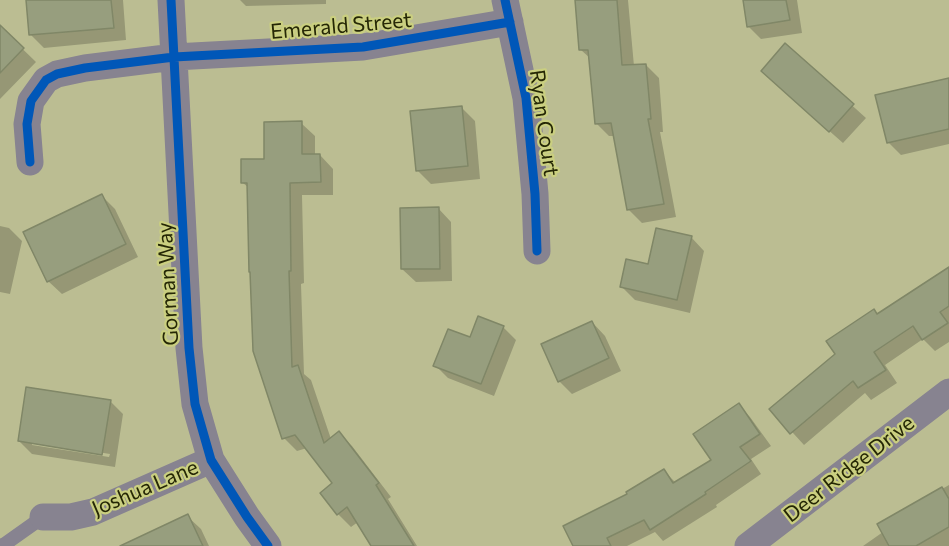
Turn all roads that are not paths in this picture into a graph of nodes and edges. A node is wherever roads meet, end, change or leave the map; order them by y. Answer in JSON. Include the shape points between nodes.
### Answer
{"nodes":[{"id":1,"x":171,"y":0,"type":"edge"},
{"id":2,"x":507,"y":11,"type":"edge"},
{"id":3,"x":174,"y":57,"type":"junction"},
{"id":4,"x":30,"y":162,"type":"dead end"},
{"id":5,"x":537,"y":251,"type":"dead end"},
{"id":6,"x":949,"y":392,"type":"edge"},
{"id":7,"x":211,"y":460,"type":"junction"},
{"id":8,"x":43,"y":517,"type":"joint"},
{"id":9,"x":0,"y":546,"type":"edge"},
{"id":10,"x":268,"y":546,"type":"edge"},
{"id":11,"x":748,"y":546,"type":"edge"}],
"edges":[{"from":1,"to":3,"type":"street","name":"Gorman Way"},
{"from":2,"to":3,"type":"street","name":"Emerald Street","via":[[363,47]]},
{"from":2,"to":5,"type":"street","name":"Ryan Court","via":[[526,98]]},
{"from":3,"to":4,"type":"street","name":"Emerald Street","via":[[85,68],[46,80],[31,101],[27,124]]},
{"from":3,"to":7,"type":"street","name":"Gorman Way","via":[[189,348],[195,404]]},
{"from":6,"to":11,"type":"street","name":"Deer Ridge Drive"},
{"from":7,"to":8,"type":"street","name":"Joshua Lane","via":[[93,512]]},
{"from":7,"to":10,"type":"street","name":"Gorman Way"},
{"from":8,"to":9,"type":"lane"}]}
